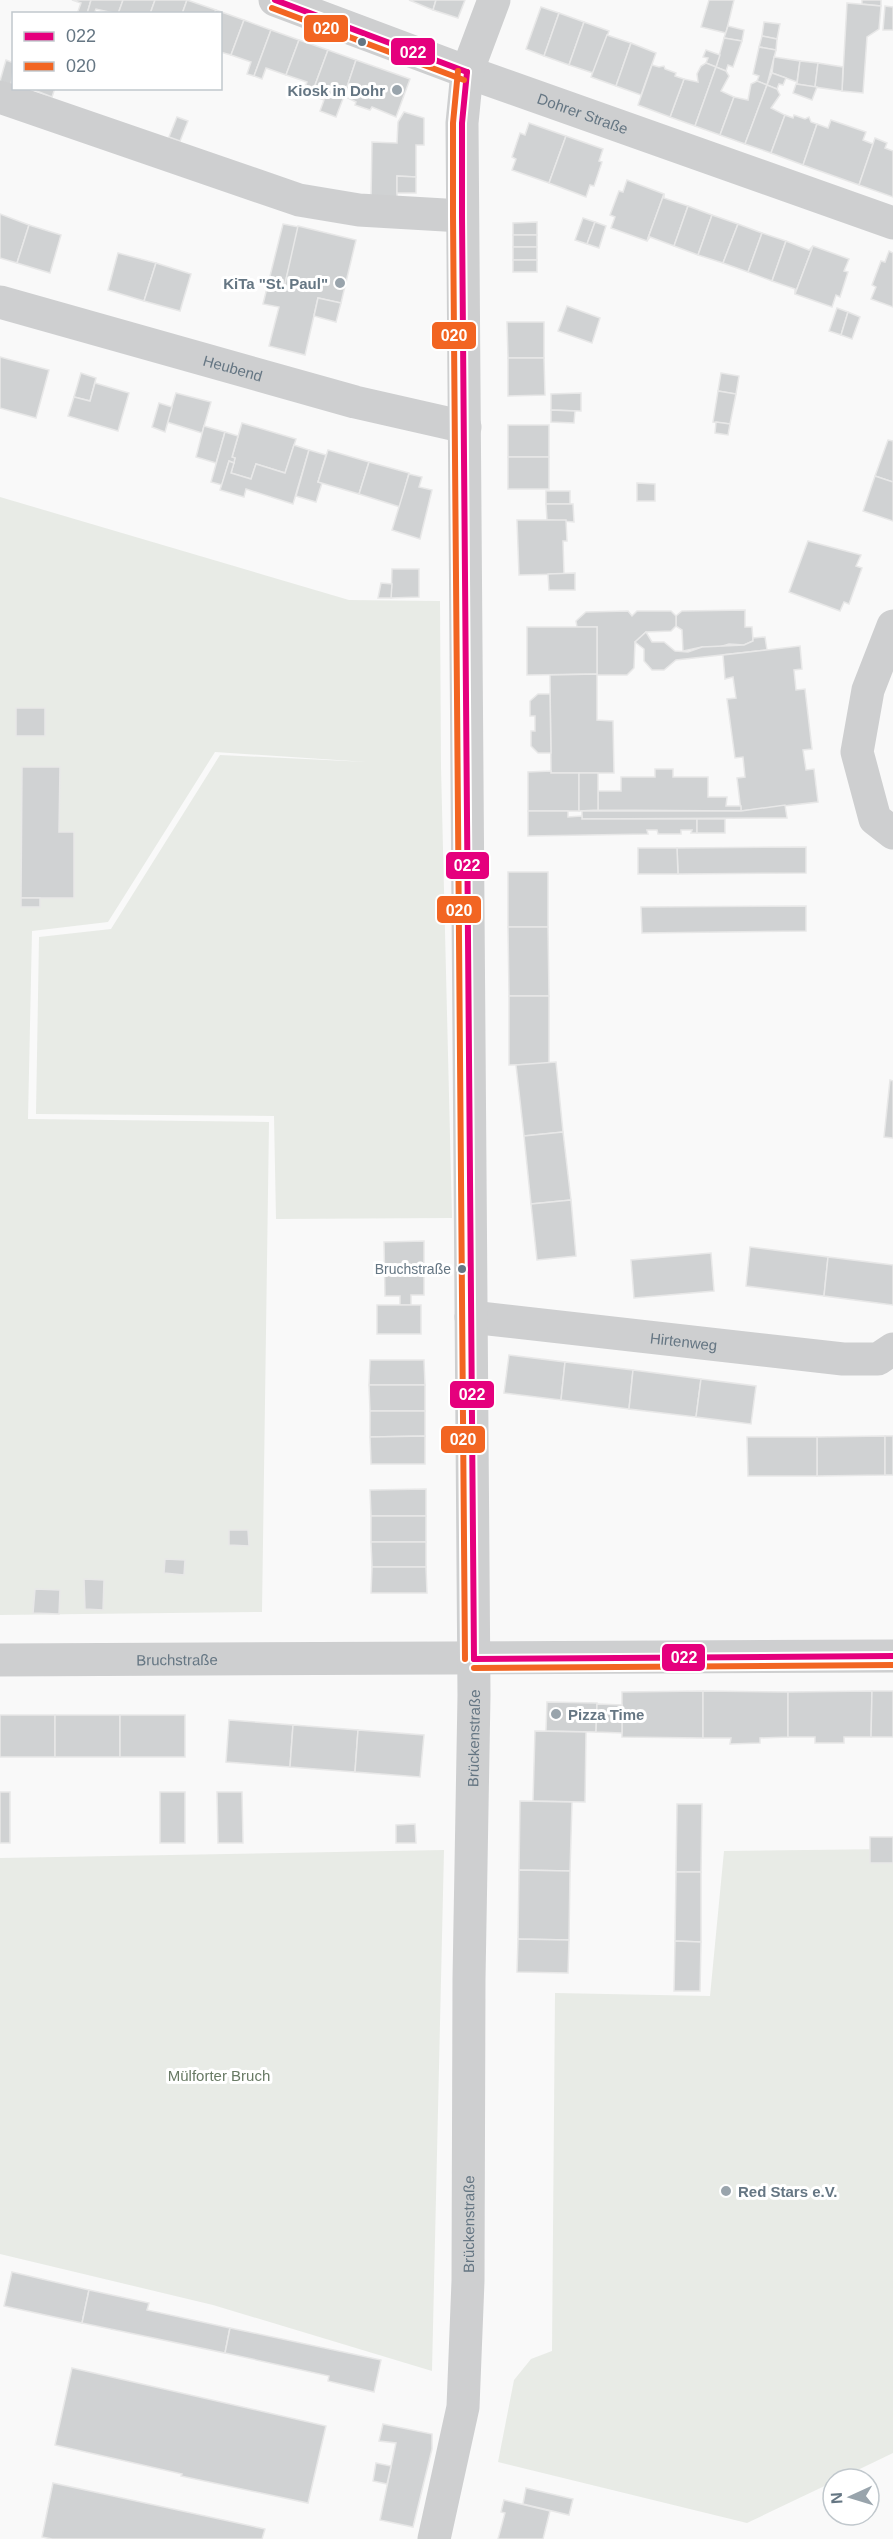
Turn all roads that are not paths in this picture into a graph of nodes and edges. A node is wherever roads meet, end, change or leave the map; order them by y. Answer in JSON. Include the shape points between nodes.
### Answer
{"nodes":[{"id":1,"x":275,"y":0,"type":"edge"},
{"id":2,"x":494,"y":0,"type":"edge"},
{"id":3,"x":467,"y":72,"type":"junction"},
{"id":4,"x":0,"y":97,"type":"edge"},
{"id":5,"x":462,"y":216,"type":"junction"},
{"id":6,"x":893,"y":223,"type":"edge"},
{"id":7,"x":0,"y":302,"type":"edge"},
{"id":8,"x":465,"y":427,"type":"junction"},
{"id":9,"x":893,"y":626,"type":"edge"},
{"id":10,"x":893,"y":833,"type":"edge"},
{"id":11,"x":471,"y":1317,"type":"junction"},
{"id":12,"x":893,"y":1349,"type":"edge"},
{"id":13,"x":893,"y":1656,"type":"edge"},
{"id":14,"x":474,"y":1659,"type":"junction"},
{"id":15,"x":0,"y":1660,"type":"edge"},
{"id":16,"x":434,"y":2539,"type":"edge"}],
"edges":[{"from":1,"to":3,"type":"street","name":"Dohrer Straße"},
{"from":2,"to":3,"type":"street","name":"Brückenstraße"},
{"from":3,"to":5,"type":"street","name":"Brückenstraße","via":[[462,123]]},
{"from":3,"to":6,"type":"street","name":"Dohrer Straße"},
{"from":4,"to":5,"type":"street","via":[[298,200],[359,210]]},
{"from":5,"to":8,"type":"street","name":"Brückenstraße"},
{"from":7,"to":8,"type":"street","name":"Heubend","via":[[355,402]]},
{"from":8,"to":11,"type":"street","name":"Brückenstraße"},
{"from":9,"to":10,"type":"street","via":[[868,690],[857,752],[875,819]]},
{"from":11,"to":12,"type":"street","name":"Hirtenweg","via":[[843,1359],[878,1359]]},
{"from":11,"to":14,"type":"street","name":"Brückenstraße"},
{"from":13,"to":14,"type":"street","name":"Bruchstraße"},
{"from":14,"to":15,"type":"street","name":"Bruchstraße"},
{"from":14,"to":16,"type":"street","name":"Brückenstraße","via":[[468,2281],[463,2407]]}]}
